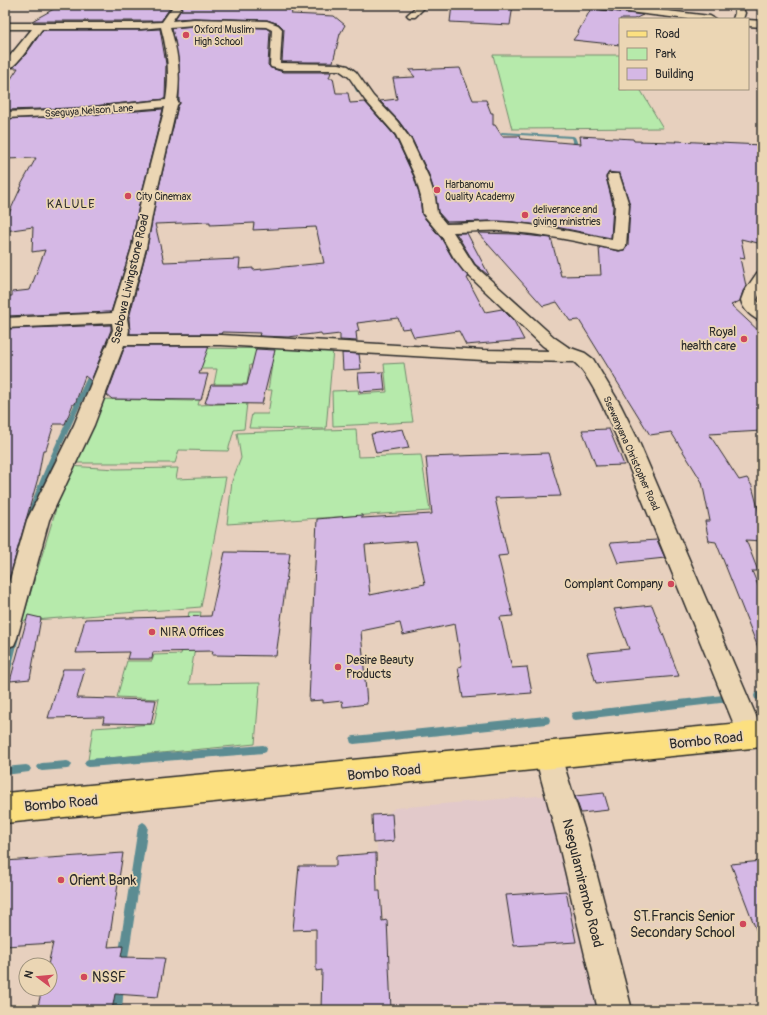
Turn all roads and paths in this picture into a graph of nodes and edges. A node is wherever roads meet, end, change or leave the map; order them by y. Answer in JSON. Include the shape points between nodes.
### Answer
{"nodes":[{"id":1,"x":179,"y":5,"type":"edge"},
{"id":2,"x":423,"y":5,"type":"edge"},
{"id":3,"x":595,"y":5,"type":"edge"},
{"id":4,"x":737,"y":5,"type":"edge"},
{"id":5,"x":412,"y":15,"type":"dead end"},
{"id":6,"x":702,"y":18,"type":"edge"},
{"id":7,"x":738,"y":18,"type":"edge"},
{"id":8,"x":749,"y":23,"type":"edge"},
{"id":9,"x":165,"y":24,"type":"junction"},
{"id":10,"x":762,"y":24,"type":"edge"},
{"id":11,"x":5,"y":26,"type":"edge"},
{"id":12,"x":39,"y":26,"type":"junction"},
{"id":13,"x":5,"y":68,"type":"edge"},
{"id":14,"x":173,"y":103,"type":"junction"},
{"id":15,"x":5,"y":115,"type":"edge"},
{"id":16,"x":614,"y":177,"type":"dead end"},
{"id":17,"x":442,"y":228,"type":"junction"},
{"id":18,"x":762,"y":276,"type":"edge"},
{"id":19,"x":762,"y":316,"type":"edge"},
{"id":20,"x":119,"y":318,"type":"junction"},
{"id":21,"x":5,"y":323,"type":"edge"},
{"id":22,"x":118,"y":340,"type":"junction"},
{"id":23,"x":579,"y":357,"type":"junction"},
{"id":24,"x":5,"y":638,"type":"edge"},
{"id":25,"x":757,"y":735,"type":"edge"},
{"id":26,"x":548,"y":756,"type":"junction"},
{"id":27,"x":5,"y":808,"type":"edge"},
{"id":28,"x":616,"y":1010,"type":"edge"}],
"edges":[{"from":1,"to":9,"type":"street"},
{"from":2,"to":5,"type":"street"},
{"from":3,"to":6,"type":"street"},
{"from":4,"to":7,"type":"street","via":[[740,13]]},
{"from":8,"to":10,"type":"street"},
{"from":9,"to":12,"type":"street"},
{"from":9,"to":14,"type":"street","name":"Ssebowa Livingstone Road","via":[[174,67]]},
{"from":9,"to":17,"type":"street","name":"Ssewanyana Christopher Road","via":[[194,22],[272,25],[277,29],[275,65],[347,68],[405,140],[424,183],[430,214]]},
{"from":11,"to":12,"type":"street"},
{"from":12,"to":13,"type":"street"},
{"from":14,"to":15,"type":"street","name":"Sseguya Nelson Lane"},
{"from":14,"to":20,"type":"street","name":"Ssebowa Livingstone Road","via":[[148,200],[139,247]]},
{"from":16,"to":17,"type":"street","via":[[622,205],[619,246],[527,228]]},
{"from":17,"to":23,"type":"street","name":"Ssewanyana Christopher Road","via":[[461,258],[479,279],[549,342],[562,351]]},
{"from":18,"to":19,"type":"street","via":[[748,300],[751,307]]},
{"from":20,"to":21,"type":"street"},
{"from":20,"to":22,"type":"street","name":"Ssebowa Livingstone Road","via":[[121,330]]},
{"from":22,"to":23,"type":"street","via":[[221,340],[483,355]]},
{"from":22,"to":24,"type":"street","name":"Ssebowa Livingstone Road","via":[[84,425],[38,520]]},
{"from":23,"to":25,"type":"street","name":"Ssewanyana Christopher Road","via":[[587,363],[628,440]]},
{"from":25,"to":26,"type":"main road","name":"Bombo Road"},
{"from":26,"to":27,"type":"main road","name":"Bombo Road"},
{"from":26,"to":28,"type":"street","name":"Nsegulamirambo Road","via":[[573,841]]}]}
